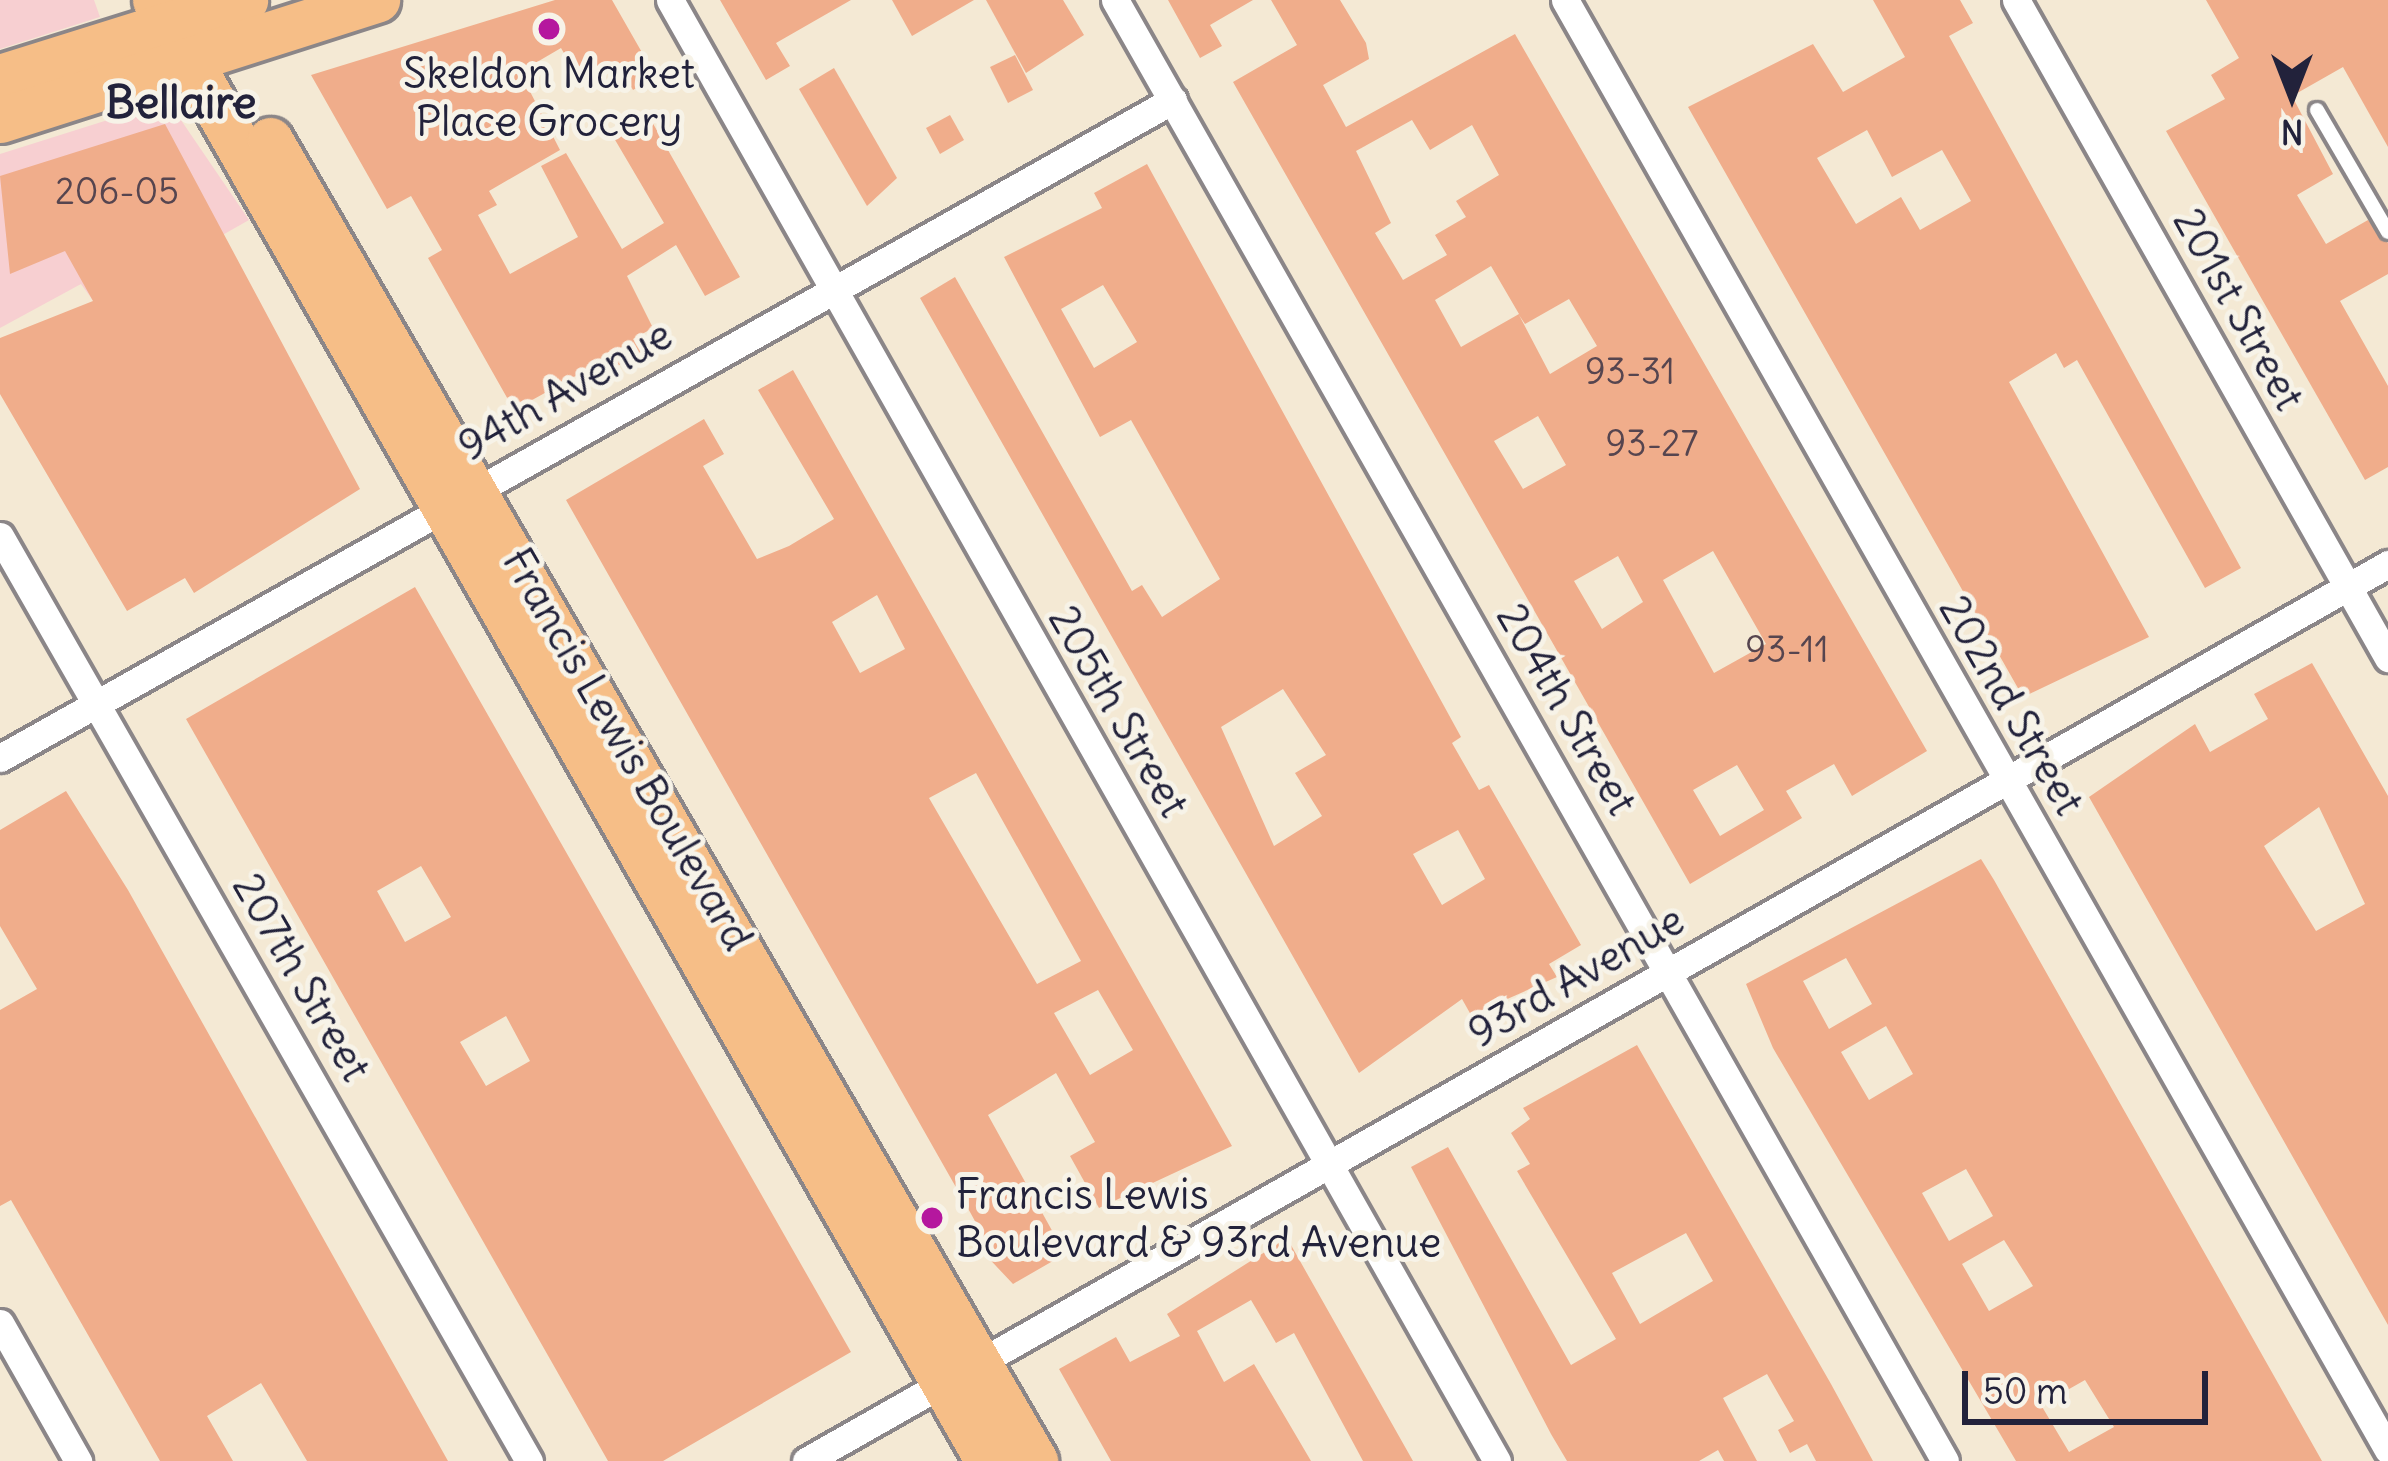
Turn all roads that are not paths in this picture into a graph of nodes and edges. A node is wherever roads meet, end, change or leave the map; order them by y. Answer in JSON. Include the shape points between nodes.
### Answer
{"nodes":[{"id":1,"x":245,"y":0,"type":"edge"},
{"id":2,"x":377,"y":0,"type":"edge"},
{"id":3,"x":670,"y":0,"type":"edge"},
{"id":4,"x":1115,"y":0,"type":"edge"},
{"id":5,"x":1565,"y":0,"type":"edge"},
{"id":6,"x":2016,"y":0,"type":"edge"},
{"id":7,"x":172,"y":27,"type":"edge"},
{"id":8,"x":0,"y":77,"type":"edge"},
{"id":9,"x":1173,"y":100,"type":"junction"},
{"id":10,"x":2317,"y":110,"type":"dead end"},
{"id":11,"x":0,"y":120,"type":"edge"},
{"id":12,"x":2388,"y":232,"type":"edge"},
{"id":13,"x":829,"y":288,"type":"junction"},
{"id":14,"x":462,"y":497,"type":"junction"},
{"id":15,"x":0,"y":536,"type":"edge"},
{"id":16,"x":2388,"y":564,"type":"edge"},
{"id":17,"x":2347,"y":586,"type":"junction"},
{"id":18,"x":2388,"y":658,"type":"edge"},
{"id":19,"x":97,"y":702,"type":"junction"},
{"id":20,"x":0,"y":758,"type":"edge"},
{"id":21,"x":2007,"y":780,"type":"junction"},
{"id":22,"x":1668,"y":972,"type":"junction"},
{"id":23,"x":1329,"y":1165,"type":"junction"},
{"id":24,"x":0,"y":1322,"type":"edge"},
{"id":25,"x":962,"y":1373,"type":"junction"},
{"id":26,"x":2388,"y":1450,"type":"edge"},
{"id":27,"x":78,"y":1461,"type":"edge"},
{"id":28,"x":529,"y":1461,"type":"edge"},
{"id":29,"x":806,"y":1461,"type":"edge"},
{"id":30,"x":988,"y":1461,"type":"edge"},
{"id":31,"x":1035,"y":1461,"type":"edge"},
{"id":32,"x":1497,"y":1461,"type":"edge"},
{"id":33,"x":1945,"y":1461,"type":"edge"}],
"edges":[{"from":1,"to":7,"type":"main road"},
{"from":2,"to":7,"type":"main road"},
{"from":3,"to":13,"type":"street","name":"205th Street"},
{"from":4,"to":9,"type":"street","name":"204th Street"},
{"from":5,"to":21,"type":"street","name":"202nd Street"},
{"from":6,"to":17,"type":"street","name":"201st Street"},
{"from":7,"to":8,"type":"main road"},
{"from":7,"to":11,"type":"main road"},
{"from":7,"to":14,"type":"main road","name":"Francis Lewis Boulevard","via":[[311,196]]},
{"from":9,"to":13,"type":"street","name":"94th Avenue"},
{"from":9,"to":22,"type":"street","name":"204th Street"},
{"from":10,"to":12,"type":"lane"},
{"from":13,"to":14,"type":"street","name":"94th Avenue"},
{"from":13,"to":23,"type":"street","name":"205th Street"},
{"from":14,"to":19,"type":"street","name":"94th Avenue"},
{"from":14,"to":25,"type":"main road","name":"Francis Lewis Boulevard"},
{"from":15,"to":19,"type":"street","name":"207th Street"},
{"from":16,"to":17,"type":"street","name":"93rd Avenue"},
{"from":17,"to":18,"type":"street","name":"201st Street"},
{"from":17,"to":21,"type":"street","name":"93rd Avenue"},
{"from":19,"to":20,"type":"street","name":"94th Avenue"},
{"from":19,"to":28,"type":"street","name":"207th Street"},
{"from":21,"to":22,"type":"street","name":"93rd Avenue"},
{"from":21,"to":26,"type":"street","name":"202nd Street"},
{"from":22,"to":23,"type":"street","name":"93rd Avenue"},
{"from":22,"to":33,"type":"street","name":"204th Street"},
{"from":23,"to":25,"type":"street","name":"93rd Avenue"},
{"from":23,"to":32,"type":"street","name":"205th Street"},
{"from":24,"to":27,"type":"street"},
{"from":25,"to":29,"type":"street","name":"93rd Avenue"},
{"from":25,"to":30,"type":"main road","name":"Francis Lewis Boulevard"},
{"from":25,"to":31,"type":"main road","name":"Francis Lewis Boulevard"}]}
